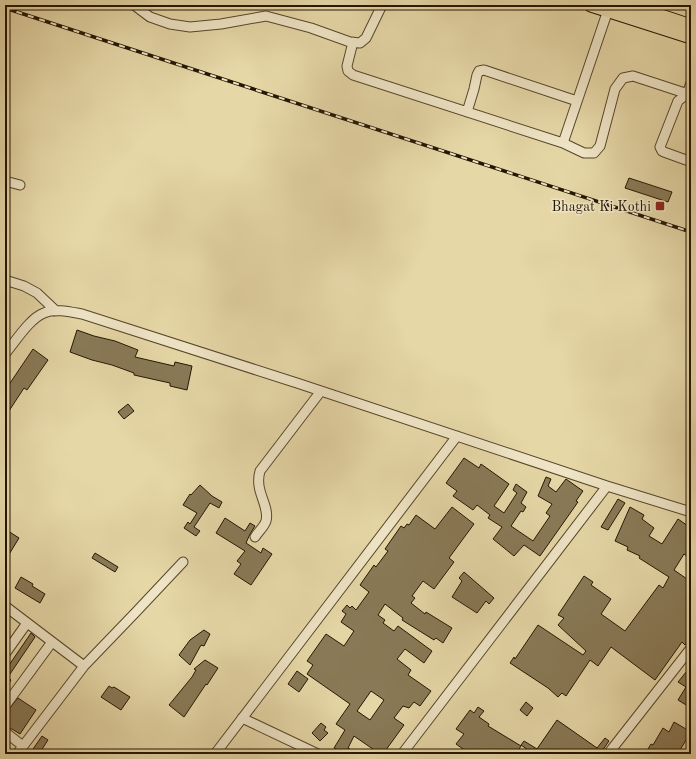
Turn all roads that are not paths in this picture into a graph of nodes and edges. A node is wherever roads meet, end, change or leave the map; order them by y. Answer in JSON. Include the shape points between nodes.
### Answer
{"nodes":[{"id":1,"x":134,"y":5,"type":"edge"},
{"id":2,"x":382,"y":5,"type":"edge"},
{"id":3,"x":591,"y":5,"type":"edge"},
{"id":4,"x":628,"y":5,"type":"edge"},
{"id":5,"x":608,"y":10,"type":"junction"},
{"id":6,"x":691,"y":26,"type":"edge"},
{"id":7,"x":691,"y":37,"type":"edge"},
{"id":8,"x":353,"y":42,"type":"junction"},
{"id":9,"x":691,"y":83,"type":"edge"},
{"id":10,"x":689,"y":95,"type":"edge"},
{"id":11,"x":577,"y":101,"type":"junction"},
{"id":12,"x":467,"y":112,"type":"junction"},
{"id":13,"x":563,"y":143,"type":"junction"},
{"id":14,"x":691,"y":157,"type":"edge"},
{"id":15,"x":5,"y":181,"type":"edge"},
{"id":16,"x":20,"y":185,"type":"dead end"},
{"id":17,"x":5,"y":280,"type":"edge"},
{"id":18,"x":56,"y":311,"type":"junction"},
{"id":19,"x":5,"y":354,"type":"edge"},
{"id":20,"x":321,"y":391,"type":"junction"},
{"id":21,"x":457,"y":436,"type":"junction"},
{"id":22,"x":607,"y":486,"type":"junction"},
{"id":23,"x":691,"y":512,"type":"edge"},
{"id":24,"x":255,"y":537,"type":"dead end"},
{"id":25,"x":183,"y":562,"type":"dead end"},
{"id":26,"x":5,"y":606,"type":"edge"},
{"id":27,"x":27,"y":623,"type":"junction"},
{"id":28,"x":52,"y":642,"type":"junction"},
{"id":29,"x":691,"y":648,"type":"edge"},
{"id":30,"x":5,"y":654,"type":"edge"},
{"id":31,"x":84,"y":666,"type":"junction"},
{"id":32,"x":5,"y":706,"type":"edge"},
{"id":33,"x":242,"y":718,"type":"junction"},
{"id":34,"x":5,"y":732,"type":"edge"},
{"id":35,"x":23,"y":746,"type":"junction"},
{"id":36,"x":17,"y":754,"type":"edge"},
{"id":37,"x":215,"y":754,"type":"edge"},
{"id":38,"x":318,"y":754,"type":"edge"},
{"id":39,"x":402,"y":754,"type":"edge"},
{"id":40,"x":608,"y":754,"type":"edge"}],
"edges":[{"from":1,"to":8,"type":"street","via":[[150,17],[170,24],[190,27],[266,16]]},
{"from":2,"to":8,"type":"street","via":[[366,38],[360,43]]},
{"from":3,"to":5,"type":"highway"},
{"from":4,"to":6,"type":"highway"},
{"from":5,"to":7,"type":"highway"},
{"from":5,"to":11,"type":"street"},
{"from":8,"to":12,"type":"street","via":[[346,66],[353,75]]},
{"from":9,"to":10,"type":"street"},
{"from":10,"to":13,"type":"street","via":[[633,76],[623,78],[615,89],[597,150],[594,153],[584,153]]},
{"from":10,"to":14,"type":"street","via":[[678,101],[660,147],[664,152],[686,160]]},
{"from":11,"to":12,"type":"street","via":[[484,70],[476,75]]},
{"from":11,"to":13,"type":"street"},
{"from":12,"to":13,"type":"street"},
{"from":15,"to":16,"type":"street"},
{"from":17,"to":18,"type":"street","via":[[37,293]]},
{"from":18,"to":19,"type":"street","via":[[44,312],[30,323]]},
{"from":18,"to":20,"type":"street","via":[[82,314]]},
{"from":20,"to":21,"type":"street"},
{"from":20,"to":24,"type":"street","via":[[260,471],[258,487],[267,515],[265,523]]},
{"from":21,"to":22,"type":"street"},
{"from":21,"to":33,"type":"street"},
{"from":22,"to":23,"type":"street"},
{"from":22,"to":39,"type":"street"},
{"from":25,"to":31,"type":"street"},
{"from":26,"to":27,"type":"street"},
{"from":27,"to":28,"type":"street"},
{"from":27,"to":30,"type":"street"},
{"from":28,"to":31,"type":"street"},
{"from":28,"to":32,"type":"street"},
{"from":29,"to":40,"type":"street"},
{"from":31,"to":35,"type":"street"},
{"from":33,"to":37,"type":"street"},
{"from":33,"to":38,"type":"street"},
{"from":34,"to":35,"type":"street"},
{"from":35,"to":36,"type":"street"}]}
